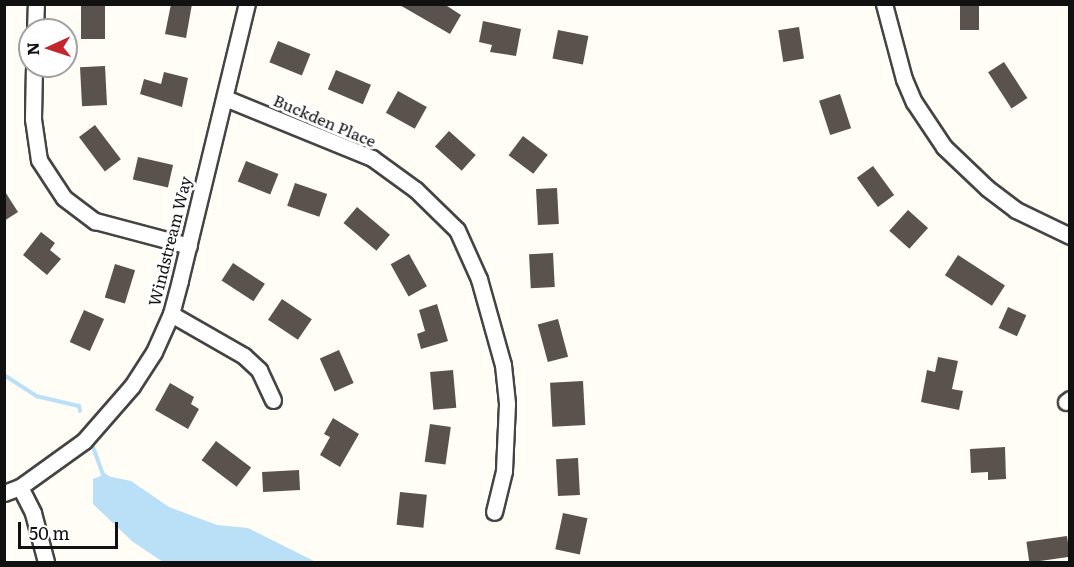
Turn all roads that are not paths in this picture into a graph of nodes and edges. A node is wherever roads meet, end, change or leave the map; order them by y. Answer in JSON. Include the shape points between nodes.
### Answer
{"nodes":[{"id":1,"x":247,"y":4,"type":"edge"},
{"id":2,"x":884,"y":4,"type":"edge"},
{"id":3,"x":34,"y":78,"type":"edge"},
{"id":4,"x":225,"y":98,"type":"junction"},
{"id":5,"x":1070,"y":236,"type":"edge"},
{"id":6,"x":189,"y":246,"type":"junction"},
{"id":7,"x":171,"y":314,"type":"junction"},
{"id":8,"x":273,"y":400,"type":"dead end"},
{"id":9,"x":20,"y":487,"type":"junction"},
{"id":10,"x":4,"y":493,"type":"edge"},
{"id":11,"x":494,"y":512,"type":"dead end"},
{"id":12,"x":46,"y":562,"type":"edge"}],
"edges":[{"from":1,"to":4,"type":"street","name":"Windstream Way"},
{"from":2,"to":5,"type":"street","via":[[904,79],[914,102],[944,147],[1016,210]]},
{"from":3,"to":6,"type":"street","via":[[33,119],[39,160],[64,198],[95,221]]},
{"from":4,"to":6,"type":"street","name":"Windstream Way"},
{"from":4,"to":11,"type":"street","name":"Buckden Place","via":[[372,158],[417,190],[457,230],[479,279],[503,365],[507,404],[504,471]]},
{"from":6,"to":7,"type":"street","name":"Windstream Way"},
{"from":7,"to":8,"type":"street","via":[[244,356],[259,370]]},
{"from":7,"to":9,"type":"street","name":"Windstream Way","via":[[154,351],[109,414],[84,441]]},
{"from":9,"to":10,"type":"street","name":"Windstream Way"},
{"from":9,"to":12,"type":"street","via":[[33,513]]}]}
